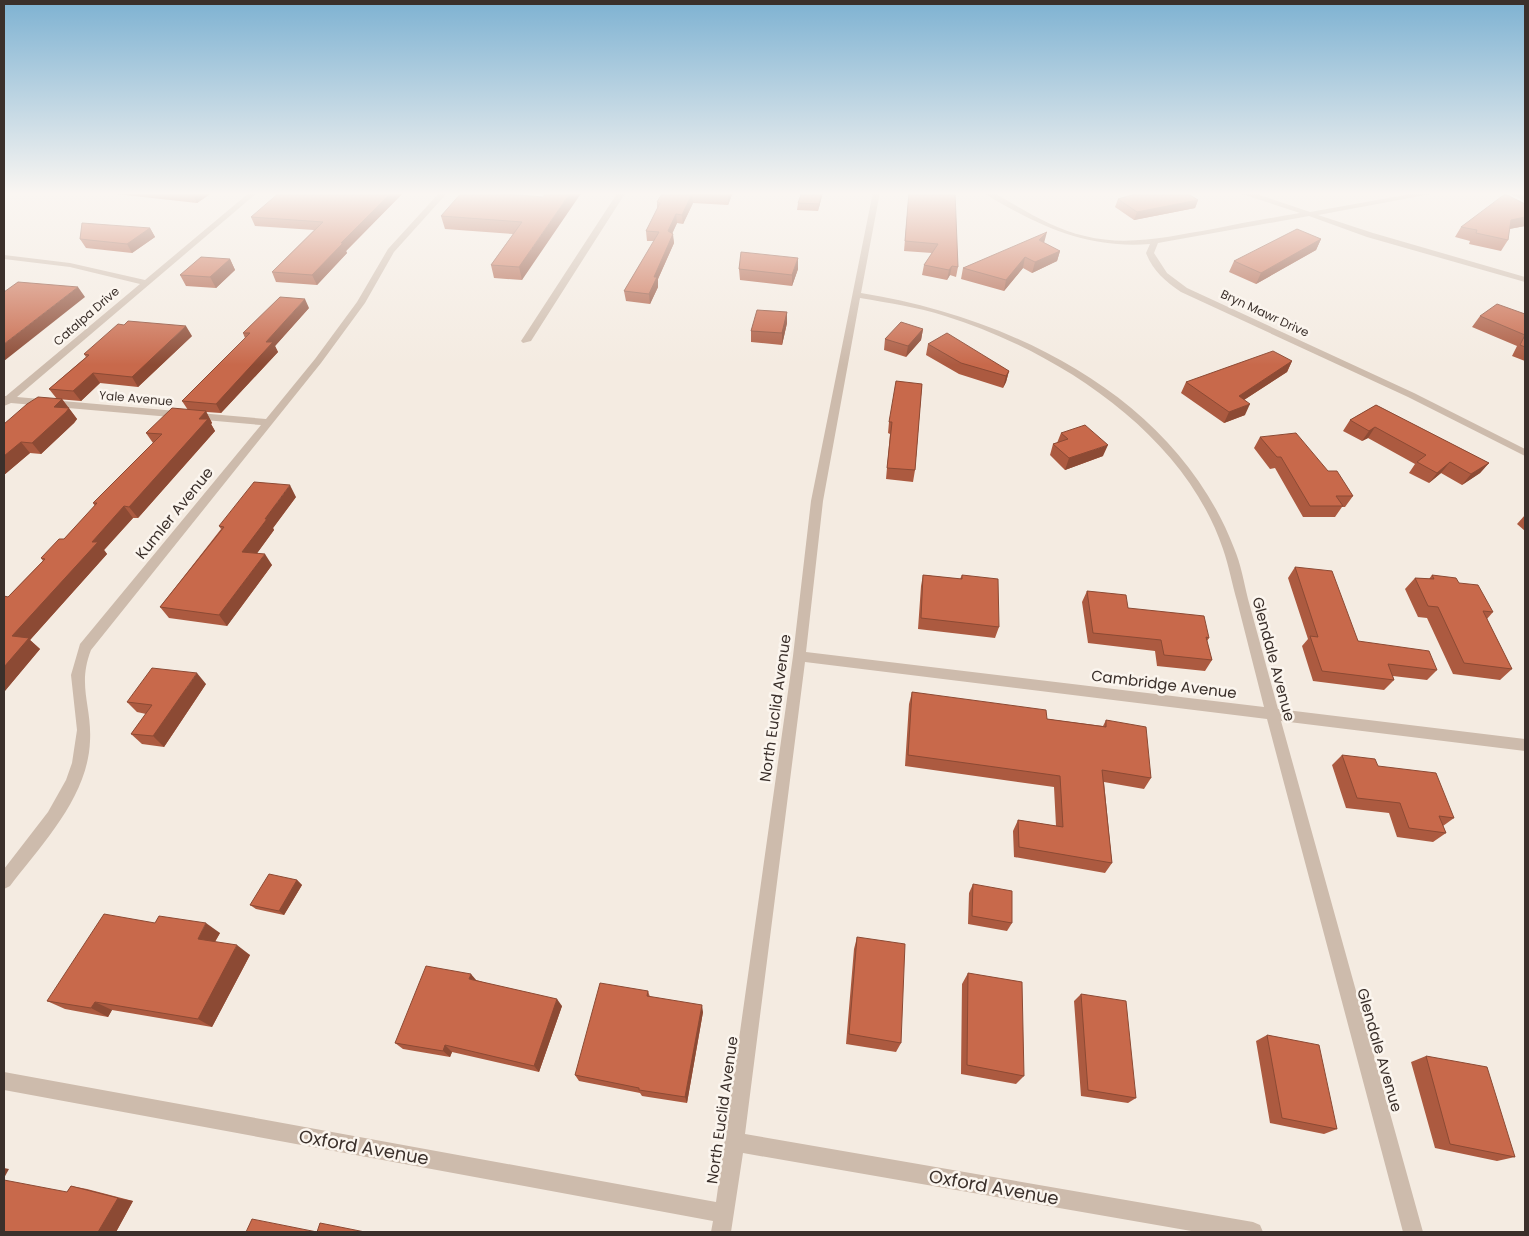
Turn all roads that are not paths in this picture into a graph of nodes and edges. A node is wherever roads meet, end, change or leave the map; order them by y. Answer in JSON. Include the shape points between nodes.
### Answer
{"nodes":[{"id":1,"x":184,"y":250,"type":"edge"},
{"id":2,"x":392,"y":250,"type":"edge"},
{"id":3,"x":585,"y":250,"type":"edge"},
{"id":4,"x":865,"y":250,"type":"edge"},
{"id":5,"x":1151,"y":250,"type":"edge"},
{"id":6,"x":1421,"y":250,"type":"edge"},
{"id":7,"x":4,"y":257,"type":"edge"},
{"id":8,"x":1525,"y":280,"type":"edge"},
{"id":9,"x":144,"y":282,"type":"junction"},
{"id":10,"x":856,"y":295,"type":"junction"},
{"id":11,"x":526,"y":341,"type":"dead end"},
{"id":12,"x":5,"y":400,"type":"edge"},
{"id":13,"x":267,"y":422,"type":"junction"},
{"id":14,"x":1525,"y":453,"type":"edge"},
{"id":15,"x":799,"y":656,"type":"junction"},
{"id":16,"x":1272,"y":714,"type":"junction"},
{"id":17,"x":1525,"y":745,"type":"edge"},
{"id":18,"x":4,"y":881,"type":"edge"},
{"id":19,"x":4,"y":1081,"type":"edge"},
{"id":20,"x":736,"y":1142,"type":"junction"},
{"id":21,"x":724,"y":1213,"type":"junction"},
{"id":22,"x":721,"y":1232,"type":"edge"},
{"id":23,"x":1253,"y":1232,"type":"edge"},
{"id":24,"x":1413,"y":1232,"type":"edge"}],
"edges":[{"from":1,"to":9,"type":"street","name":"Catalpa Drive"},
{"from":2,"to":13,"type":"street","name":"Kumler Avenue","via":[[340,332]]},
{"from":3,"to":11,"type":"street"},
{"from":4,"to":10,"type":"street","name":"North Euclid Avenue"},
{"from":5,"to":14,"type":"street","name":"Bryn Mawr Drive","via":[[1154,263],[1162,275],[1184,290],[1393,387]]},
{"from":6,"to":8,"type":"street"},
{"from":7,"to":9,"type":"street","via":[[70,265]]},
{"from":9,"to":12,"type":"street","name":"Catalpa Drive"},
{"from":10,"to":15,"type":"street","name":"North Euclid Avenue","via":[[817,501]]},
{"from":10,"to":16,"type":"street","name":"Glendale Avenue","via":[[942,313],[1014,340],[1098,388],[1160,441],[1208,504],[1229,549]]},
{"from":12,"to":13,"type":"street","name":"Yale Avenue"},
{"from":13,"to":18,"type":"street","name":"Kumler Avenue","via":[[85,648],[75,682],[83,722],[83,745],[77,769],[63,801]]},
{"from":15,"to":16,"type":"street","name":"Cambridge Avenue"},
{"from":15,"to":20,"type":"street","name":"North Euclid Avenue"},
{"from":16,"to":17,"type":"street","name":"Cambridge Avenue"},
{"from":16,"to":24,"type":"street","name":"Glendale Avenue"},
{"from":19,"to":21,"type":"street","name":"Oxford Avenue"},
{"from":20,"to":21,"type":"street","name":"North Euclid Avenue"},
{"from":20,"to":23,"type":"street","name":"Oxford Avenue"},
{"from":21,"to":22,"type":"street","name":"North Euclid Avenue"}]}
